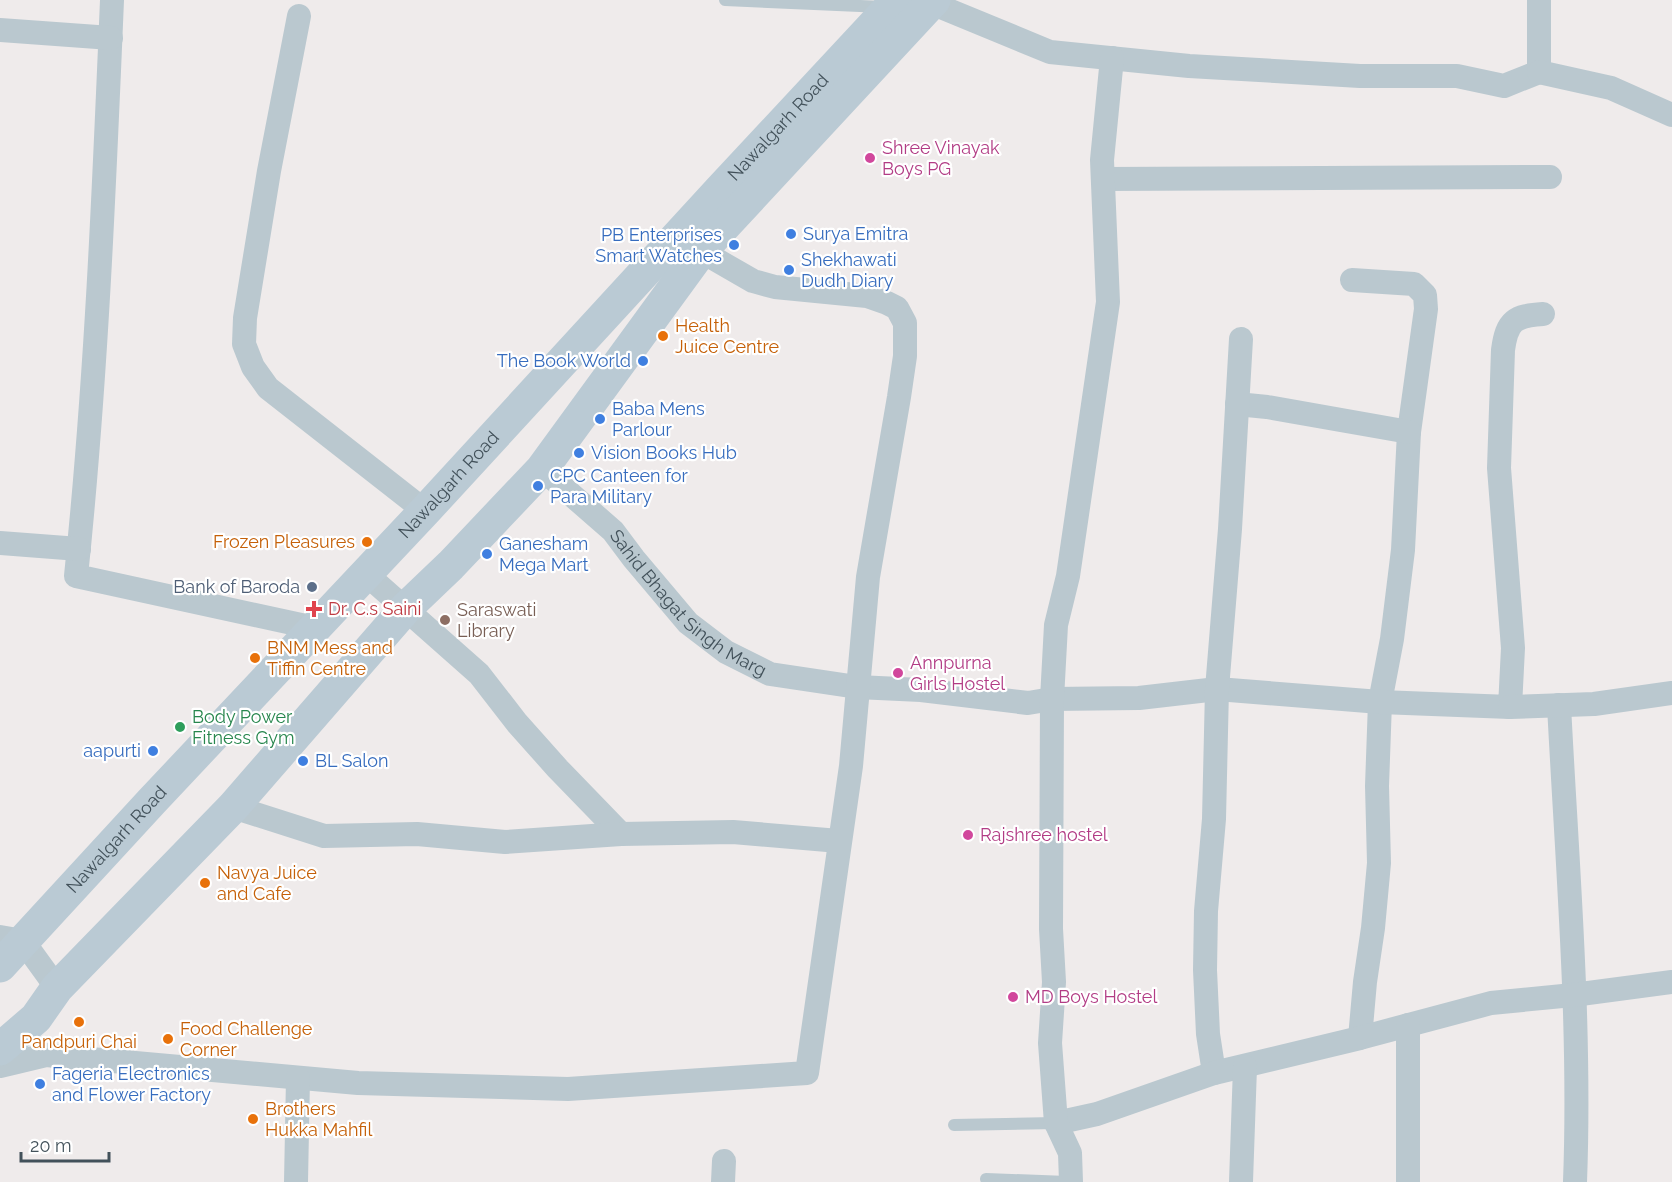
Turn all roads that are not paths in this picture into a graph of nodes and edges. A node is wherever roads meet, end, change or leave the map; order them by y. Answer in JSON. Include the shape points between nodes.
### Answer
{"nodes":[{"id":1,"x":112,"y":0,"type":"edge"},
{"id":2,"x":725,"y":0,"type":"edge"},
{"id":3,"x":1539,"y":0,"type":"edge"},
{"id":4,"x":932,"y":2,"type":"edge"},
{"id":5,"x":894,"y":4,"type":"edge"},
{"id":6,"x":299,"y":16,"type":"dead end"},
{"id":7,"x":0,"y":30,"type":"edge"},
{"id":8,"x":111,"y":38,"type":"junction"},
{"id":9,"x":1112,"y":58,"type":"junction"},
{"id":10,"x":1539,"y":72,"type":"junction"},
{"id":11,"x":1672,"y":115,"type":"edge"},
{"id":12,"x":1550,"y":177,"type":"dead end"},
{"id":13,"x":1103,"y":178,"type":"junction"},
{"id":14,"x":701,"y":251,"type":"junction"},
{"id":15,"x":1352,"y":280,"type":"dead end"},
{"id":16,"x":1544,"y":314,"type":"dead end"},
{"id":17,"x":1241,"y":339,"type":"dead end"},
{"id":18,"x":1237,"y":404,"type":"junction"},
{"id":19,"x":1409,"y":432,"type":"junction"},
{"id":20,"x":542,"y":469,"type":"junction"},
{"id":21,"x":425,"y":512,"type":"junction"},
{"id":22,"x":0,"y":543,"type":"edge"},
{"id":23,"x":79,"y":549,"type":"junction"},
{"id":24,"x":366,"y":574,"type":"junction"},
{"id":25,"x":406,"y":608,"type":"junction"},
{"id":26,"x":315,"y":628,"type":"junction"},
{"id":27,"x":857,"y":687,"type":"junction"},
{"id":28,"x":1217,"y":689,"type":"junction"},
{"id":29,"x":1672,"y":693,"type":"edge"},
{"id":30,"x":1053,"y":699,"type":"junction"},
{"id":31,"x":1380,"y":702,"type":"junction"},
{"id":32,"x":1559,"y":705,"type":"junction"},
{"id":33,"x":1510,"y":708,"type":"junction"},
{"id":34,"x":232,"y":807,"type":"junction"},
{"id":35,"x":621,"y":834,"type":"junction"},
{"id":36,"x":839,"y":841,"type":"junction"},
{"id":37,"x":12,"y":939,"type":"edge"},
{"id":38,"x":0,"y":966,"type":"edge"},
{"id":39,"x":1672,"y":982,"type":"edge"},
{"id":40,"x":57,"y":988,"type":"junction"},
{"id":41,"x":1573,"y":995,"type":"junction"},
{"id":42,"x":1408,"y":1025,"type":"junction"},
{"id":43,"x":1360,"y":1038,"type":"junction"},
{"id":44,"x":0,"y":1049,"type":"edge"},
{"id":45,"x":0,"y":1066,"type":"edge"},
{"id":46,"x":1245,"y":1066,"type":"junction"},
{"id":47,"x":1214,"y":1073,"type":"junction"},
{"id":48,"x":298,"y":1078,"type":"junction"},
{"id":49,"x":1056,"y":1123,"type":"junction"},
{"id":50,"x":954,"y":1125,"type":"dead end"},
{"id":51,"x":986,"y":1179,"type":"dead end"},
{"id":52,"x":297,"y":1182,"type":"edge"},
{"id":53,"x":1069,"y":1182,"type":"edge"},
{"id":54,"x":1241,"y":1182,"type":"edge"},
{"id":55,"x":1408,"y":1182,"type":"edge"},
{"id":56,"x":1575,"y":1182,"type":"edge"}],
"edges":[{"from":1,"to":8,"type":"street"},
{"from":2,"to":5,"type":"lane"},
{"from":3,"to":10,"type":"street"},
{"from":4,"to":9,"type":"street","via":[[1050,52]]},
{"from":4,"to":14,"type":"street"},
{"from":5,"to":21,"type":"street","name":"Nawalgarh Road"},
{"from":6,"to":21,"type":"street","via":[[269,171],[244,344],[267,388]]},
{"from":7,"to":8,"type":"street"},
{"from":8,"to":23,"type":"street"},
{"from":9,"to":10,"type":"street","via":[[1360,76],[1457,76],[1504,86]]},
{"from":9,"to":13,"type":"street"},
{"from":10,"to":11,"type":"street","via":[[1611,88]]},
{"from":12,"to":13,"type":"street"},
{"from":13,"to":30,"type":"street","via":[[1108,302],[1068,576],[1056,625]]},
{"from":14,"to":20,"type":"street"},
{"from":14,"to":27,"type":"street","via":[[753,281],[775,287],[867,296],[887,303],[897,308],[905,323],[903,366],[868,576]]},
{"from":15,"to":19,"type":"street","via":[[1414,284],[1425,295]]},
{"from":16,"to":33,"type":"street","via":[[1514,320],[1503,350],[1499,468],[1513,648]]},
{"from":17,"to":18,"type":"street"},
{"from":18,"to":19,"type":"street"},
{"from":18,"to":28,"type":"street"},
{"from":19,"to":31,"type":"street","via":[[1403,550]]},
{"from":20,"to":25,"type":"street"},
{"from":20,"to":27,"type":"street","name":"Sahid Bhagat Singh Marg","via":[[614,531],[688,623],[726,652],[770,674]]},
{"from":21,"to":24,"type":"street","name":"Nawalgarh Road"},
{"from":22,"to":23,"type":"street"},
{"from":23,"to":26,"type":"street","via":[[76,576]]},
{"from":24,"to":25,"type":"street"},
{"from":24,"to":26,"type":"street","name":"Nawalgarh Road"},
{"from":25,"to":34,"type":"street"},
{"from":25,"to":35,"type":"street","via":[[479,674],[517,723]]},
{"from":26,"to":37,"type":"street","name":"Nawalgarh Road"},
{"from":27,"to":30,"type":"street","name":"Sahid Bhagat Singh Marg","via":[[1028,703]]},
{"from":27,"to":36,"type":"street","via":[[851,766]]},
{"from":28,"to":30,"type":"street","name":"Sahid Bhagat Singh Marg","via":[[1139,698]]},
{"from":28,"to":31,"type":"street","name":"Sahid Bhagat Singh Marg"},
{"from":28,"to":47,"type":"street","via":[[1205,970]]},
{"from":29,"to":32,"type":"street","name":"Sahid Bhagat Singh Marg"},
{"from":30,"to":49,"type":"street","via":[[1054,982],[1050,1043]]},
{"from":31,"to":33,"type":"street","name":"Sahid Bhagat Singh Marg"},
{"from":31,"to":43,"type":"street","via":[[1379,863]]},
{"from":32,"to":33,"type":"street","name":"Sahid Bhagat Singh Marg"},
{"from":32,"to":41,"type":"street"},
{"from":34,"to":35,"type":"street","via":[[324,836],[417,834],[505,842]]},
{"from":34,"to":40,"type":"street"},
{"from":35,"to":36,"type":"street","via":[[733,832]]},
{"from":36,"to":48,"type":"street","via":[[807,1073],[568,1089]]},
{"from":37,"to":38,"type":"street","name":"Nawalgarh Road"},
{"from":37,"to":40,"type":"street"},
{"from":39,"to":41,"type":"street"},
{"from":40,"to":44,"type":"street","via":[[36,1018]]},
{"from":41,"to":42,"type":"street","via":[[1491,1003]]},
{"from":41,"to":56,"type":"street"},
{"from":42,"to":43,"type":"street"},
{"from":42,"to":55,"type":"street"},
{"from":43,"to":46,"type":"street"},
{"from":45,"to":48,"type":"street","via":[[46,1055]]},
{"from":46,"to":47,"type":"street"},
{"from":46,"to":54,"type":"street"},
{"from":47,"to":49,"type":"street","via":[[1097,1114]]},
{"from":48,"to":52,"type":"street"},
{"from":49,"to":50,"type":"lane"},
{"from":49,"to":53,"type":"street","via":[[1070,1153]]},
{"from":51,"to":53,"type":"lane"}]}
